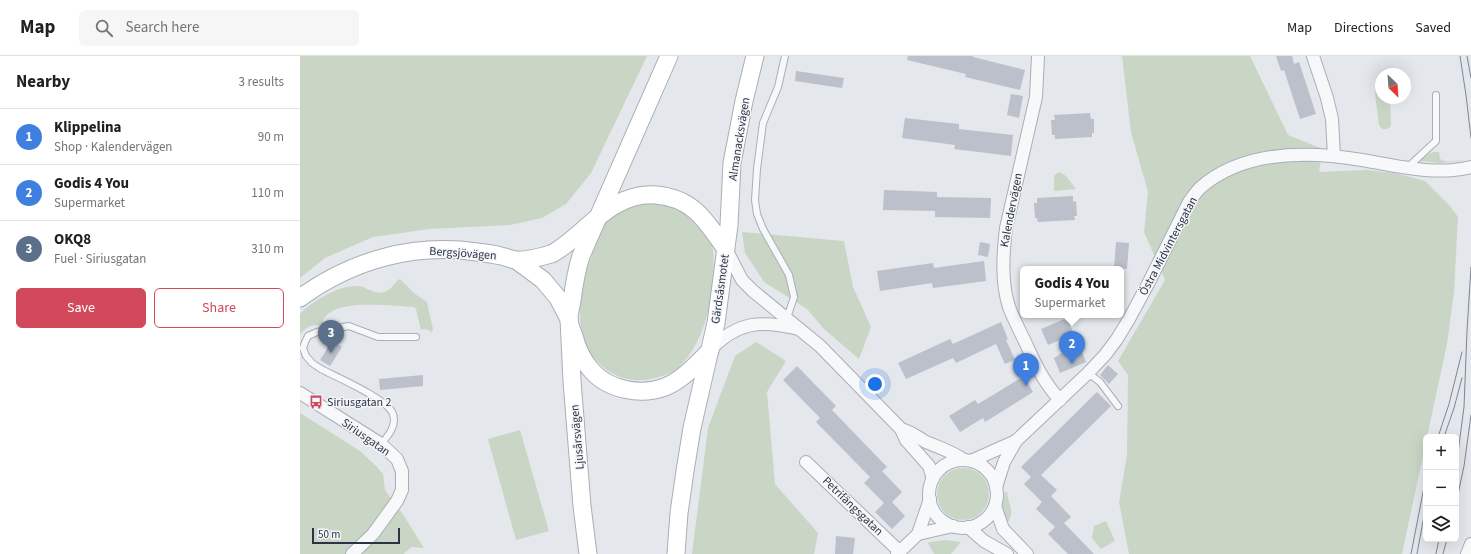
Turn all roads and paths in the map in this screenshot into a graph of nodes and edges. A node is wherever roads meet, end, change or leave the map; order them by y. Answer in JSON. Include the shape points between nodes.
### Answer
{"nodes":[{"id":1,"x":669,"y":56,"type":"edge"},
{"id":2,"x":755,"y":56,"type":"edge"},
{"id":3,"x":784,"y":56,"type":"edge"},
{"id":4,"x":1038,"y":56,"type":"edge"},
{"id":5,"x":1313,"y":56,"type":"edge"},
{"id":6,"x":1436,"y":95,"type":"dead end"},
{"id":7,"x":1334,"y":156,"type":"junction"},
{"id":8,"x":1408,"y":168,"type":"junction"},
{"id":9,"x":1471,"y":168,"type":"edge"},
{"id":10,"x":599,"y":216,"type":"junction"},
{"id":11,"x":725,"y":248,"type":"junction"},
{"id":12,"x":516,"y":260,"type":"junction"},
{"id":13,"x":300,"y":298,"type":"edge"},
{"id":14,"x":787,"y":318,"type":"junction"},
{"id":15,"x":569,"y":319,"type":"junction"},
{"id":16,"x":801,"y":329,"type":"junction"},
{"id":17,"x":416,"y":336,"type":"dead end"},
{"id":18,"x":710,"y":351,"type":"junction"},
{"id":19,"x":1088,"y":373,"type":"junction"},
{"id":20,"x":300,"y":393,"type":"edge"},
{"id":21,"x":1060,"y":400,"type":"junction"},
{"id":22,"x":1118,"y":406,"type":"dead end"},
{"id":23,"x":901,"y":429,"type":"junction"},
{"id":24,"x":1016,"y":441,"type":"junction"},
{"id":25,"x":381,"y":444,"type":"junction"},
{"id":26,"x":967,"y":460,"type":"junction"},
{"id":27,"x":806,"y":462,"type":"dead end"},
{"id":28,"x":933,"y":479,"type":"junction"},
{"id":29,"x":996,"y":487,"type":"junction"},
{"id":30,"x":930,"y":499,"type":"junction"},
{"id":31,"x":995,"y":506,"type":"junction"},
{"id":32,"x":953,"y":526,"type":"junction"},
{"id":33,"x":968,"y":527,"type":"junction"},
{"id":34,"x":918,"y":534,"type":"junction"},
{"id":35,"x":1471,"y":544,"type":"edge"},
{"id":36,"x":898,"y":552,"type":"edge"},
{"id":37,"x":352,"y":554,"type":"edge"},
{"id":38,"x":588,"y":554,"type":"edge"},
{"id":39,"x":676,"y":554,"type":"edge"},
{"id":40,"x":1007,"y":554,"type":"edge"},
{"id":41,"x":1028,"y":554,"type":"edge"},
{"id":42,"x":1466,"y":554,"type":"edge"}],
"edges":[{"from":1,"to":10,"type":"main road"},
{"from":2,"to":11,"type":"main road","name":"Almanacksvägen","via":[[732,163],[729,225]]},
{"from":3,"to":14,"type":"lane","via":[[778,87],[763,123],[755,200],[763,229],[788,275],[794,297]]},
{"from":4,"to":21,"type":"street","name":"Kalendervägen","via":[[1036,96],[1006,228],[1003,250],[1005,285],[1009,307],[1040,374]]},
{"from":5,"to":7,"type":"street","via":[[1332,119]]},
{"from":6,"to":8,"type":"lane","via":[[1436,141]]},
{"from":7,"to":8,"type":"street","name":"Östra Midvintersgatan"},
{"from":7,"to":19,"type":"street","name":"Östra Midvintersgatan","via":[[1313,154],[1253,161],[1224,171],[1199,189],[1189,202],[1129,319],[1105,356]]},
{"from":8,"to":9,"type":"street","name":"Östra Midvintersgatan"},
{"from":10,"to":11,"type":"main road","name":"Gärdsåsmotet","via":[[613,205],[630,197],[656,194],[672,197],[698,211]]},
{"from":10,"to":12,"type":"main road","name":"Bergsjövägen","via":[[553,253]]},
{"from":10,"to":15,"type":"main road","name":"Gärdsåsmotet","via":[[575,274]]},
{"from":11,"to":14,"type":"street","via":[[742,280]]},
{"from":11,"to":18,"type":"main road","name":"Gärdsåsmotet"},
{"from":12,"to":13,"type":"main road","name":"Bergsjövägen","via":[[454,250],[402,252],[346,270]]},
{"from":12,"to":15,"type":"main road","name":"Bergsjövägen","via":[[543,280],[558,298]]},
{"from":14,"to":16,"type":"street"},
{"from":15,"to":18,"type":"main road","name":"Gärdsåsmotet","via":[[579,352],[592,371],[612,384],[626,389],[646,391],[665,387],[683,376]]},
{"from":15,"to":38,"type":"main road","name":"Ljusårsvägen","via":[[572,381]]},
{"from":16,"to":18,"type":"street","via":[[773,324],[743,326],[723,338]]},
{"from":16,"to":23,"type":"street"},
{"from":17,"to":25,"type":"lane","via":[[378,337],[349,326],[313,334],[308,336],[305,342],[306,356],[312,363],[378,399],[391,410],[394,416],[393,425]]},
{"from":18,"to":39,"type":"main road","via":[[692,428],[679,513]]},
{"from":19,"to":21,"type":"street","name":"Östra Midvintersgatan"},
{"from":19,"to":22,"type":"lane","via":[[1100,382]]},
{"from":20,"to":25,"type":"street","name":"Siriusgatan"},
{"from":21,"to":24,"type":"street","name":"Östra Midvintersgatan"},
{"from":23,"to":26,"type":"street"},
{"from":23,"to":28,"type":"street","via":[[906,440],[929,466]]},
{"from":24,"to":26,"type":"street","name":"Östra Midvintersgatan"},
{"from":24,"to":29,"type":"street","name":"Östra Midvintersgatan","via":[[1004,462]]},
{"from":25,"to":37,"type":"street","name":"Siriusgatan","via":[[400,465],[402,490],[373,534]]},
{"from":26,"to":28,"type":"street","via":[[946,465]]},
{"from":26,"to":29,"type":"street","via":[[988,470]]},
{"from":27,"to":36,"type":"street","name":"Petrifängsgatan"},
{"from":28,"to":30,"type":"street"},
{"from":29,"to":31,"type":"street"},
{"from":30,"to":32,"type":"street","via":[[938,516]]},
{"from":30,"to":34,"type":"street"},
{"from":31,"to":33,"type":"street","via":[[984,520]]},
{"from":31,"to":41,"type":"street","via":[[1003,529]]},
{"from":32,"to":33,"type":"street"},
{"from":32,"to":34,"type":"street"},
{"from":33,"to":40,"type":"street","via":[[984,541]]},
{"from":34,"to":36,"type":"street"},
{"from":35,"to":42,"type":"street"}]}
